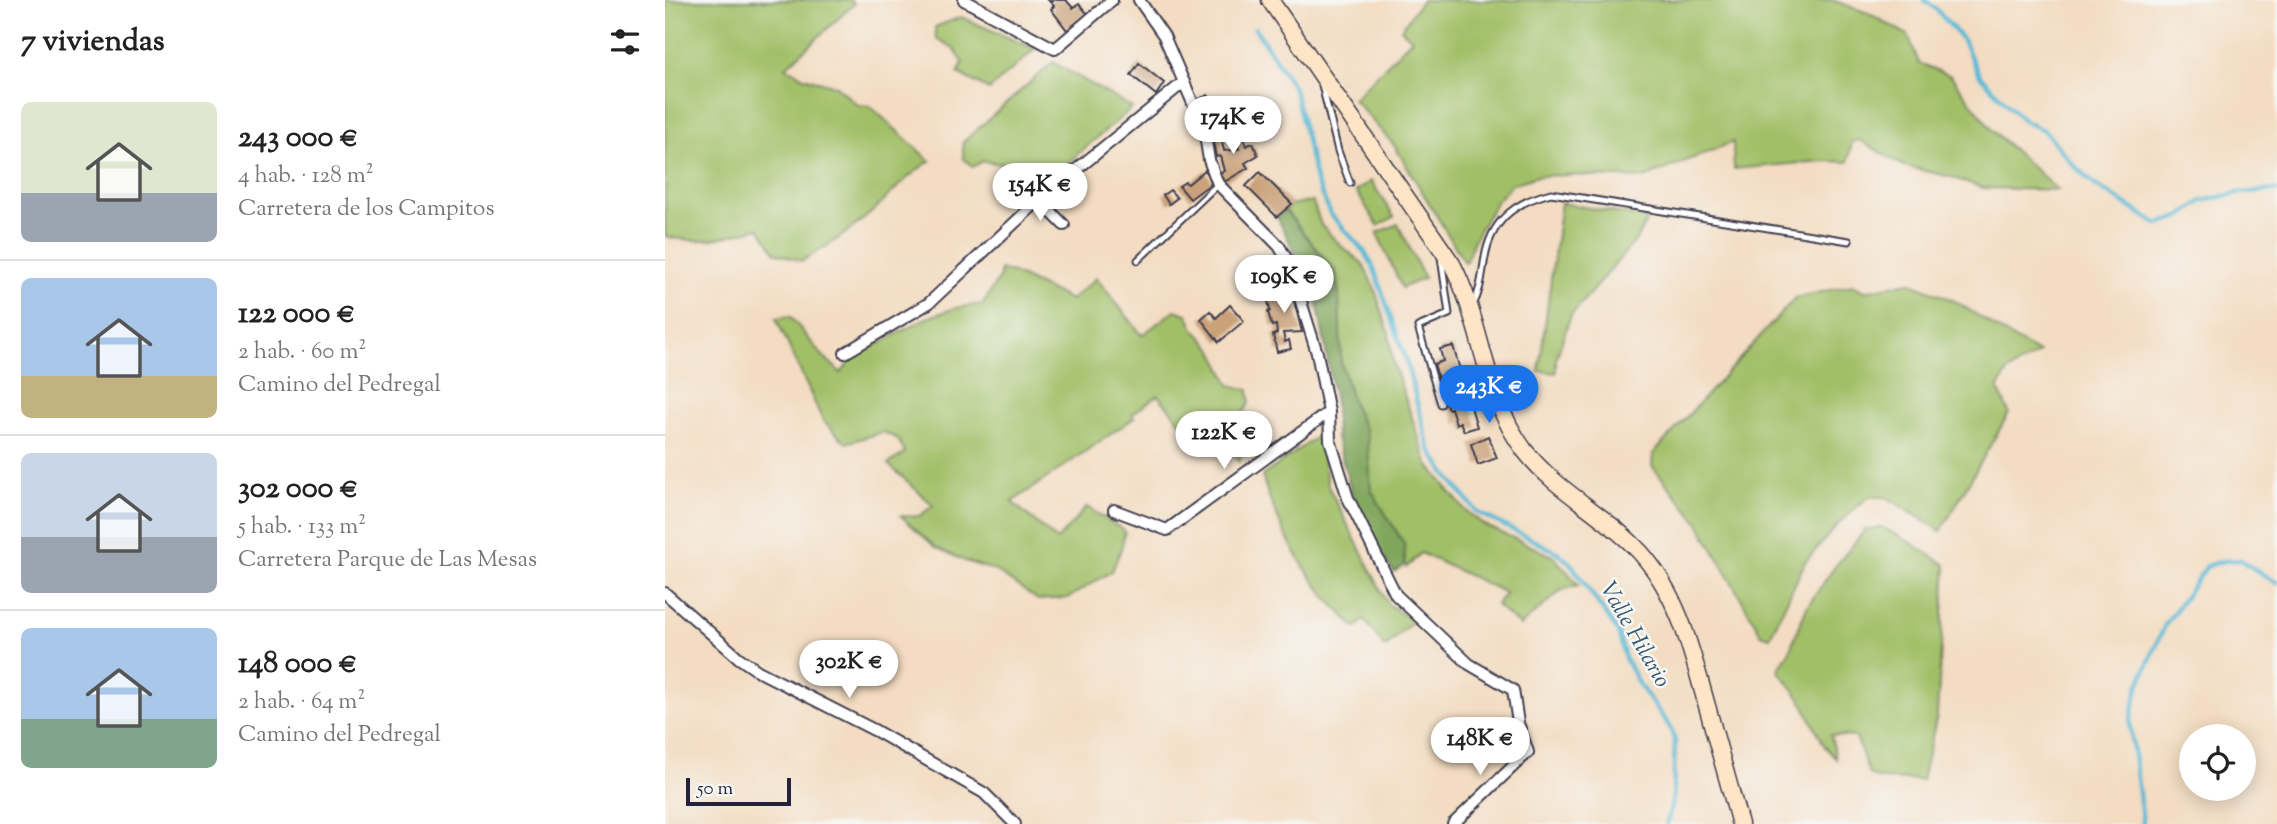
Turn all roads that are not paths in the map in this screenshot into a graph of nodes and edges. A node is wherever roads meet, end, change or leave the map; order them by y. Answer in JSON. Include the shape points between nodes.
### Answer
{"nodes":[{"id":1,"x":964,"y":0,"type":"edge"},
{"id":2,"x":1112,"y":0,"type":"edge"},
{"id":3,"x":1139,"y":0,"type":"edge"},
{"id":4,"x":1272,"y":1,"type":"edge"},
{"id":5,"x":1097,"y":4,"type":"edge"},
{"id":6,"x":1319,"y":71,"type":"junction"},
{"id":7,"x":1184,"y":82,"type":"junction"},
{"id":8,"x":1350,"y":183,"type":"dead end"},
{"id":9,"x":1218,"y":184,"type":"junction"},
{"id":10,"x":1039,"y":200,"type":"junction"},
{"id":11,"x":1064,"y":225,"type":"dead end"},
{"id":12,"x":1849,"y":241,"type":"dead end"},
{"id":13,"x":1440,"y":247,"type":"junction"},
{"id":14,"x":1139,"y":260,"type":"dead end"},
{"id":15,"x":1470,"y":311,"type":"junction"},
{"id":16,"x":845,"y":353,"type":"dead end"},
{"id":17,"x":1441,"y":404,"type":"dead end"},
{"id":18,"x":1329,"y":412,"type":"junction"},
{"id":19,"x":1114,"y":510,"type":"dead end"},
{"id":20,"x":665,"y":593,"type":"edge"},
{"id":21,"x":1015,"y":824,"type":"edge"},
{"id":22,"x":1453,"y":824,"type":"edge"},
{"id":23,"x":1740,"y":824,"type":"edge"}],
"edges":[{"from":1,"to":5,"type":"street","via":[[1055,49]]},
{"from":2,"to":5,"type":"street"},
{"from":3,"to":7,"type":"street","via":[[1164,36]]},
{"from":4,"to":6,"type":"main road"},
{"from":6,"to":8,"type":"lane"},
{"from":6,"to":13,"type":"main road"},
{"from":7,"to":9,"type":"street","via":[[1204,128]]},
{"from":7,"to":10,"type":"street"},
{"from":9,"to":14,"type":"lane"},
{"from":9,"to":18,"type":"street","via":[[1279,246],[1289,263],[1317,353]]},
{"from":10,"to":11,"type":"street"},
{"from":10,"to":16,"type":"street","via":[[929,303]]},
{"from":12,"to":15,"type":"lane","via":[[1551,193],[1525,202],[1503,217],[1487,249],[1480,292]]},
{"from":13,"to":15,"type":"main road","via":[[1463,286]]},
{"from":13,"to":17,"type":"lane","via":[[1449,314],[1417,327]]},
{"from":15,"to":23,"type":"main road","via":[[1498,403],[1525,451],[1640,552],[1673,604],[1688,639]]},
{"from":18,"to":19,"type":"street","via":[[1167,530]]},
{"from":18,"to":22,"type":"street","via":[[1330,440],[1348,498],[1396,595],[1469,664],[1513,690],[1528,752]]},
{"from":20,"to":21,"type":"street","via":[[758,671],[984,793]]}]}
